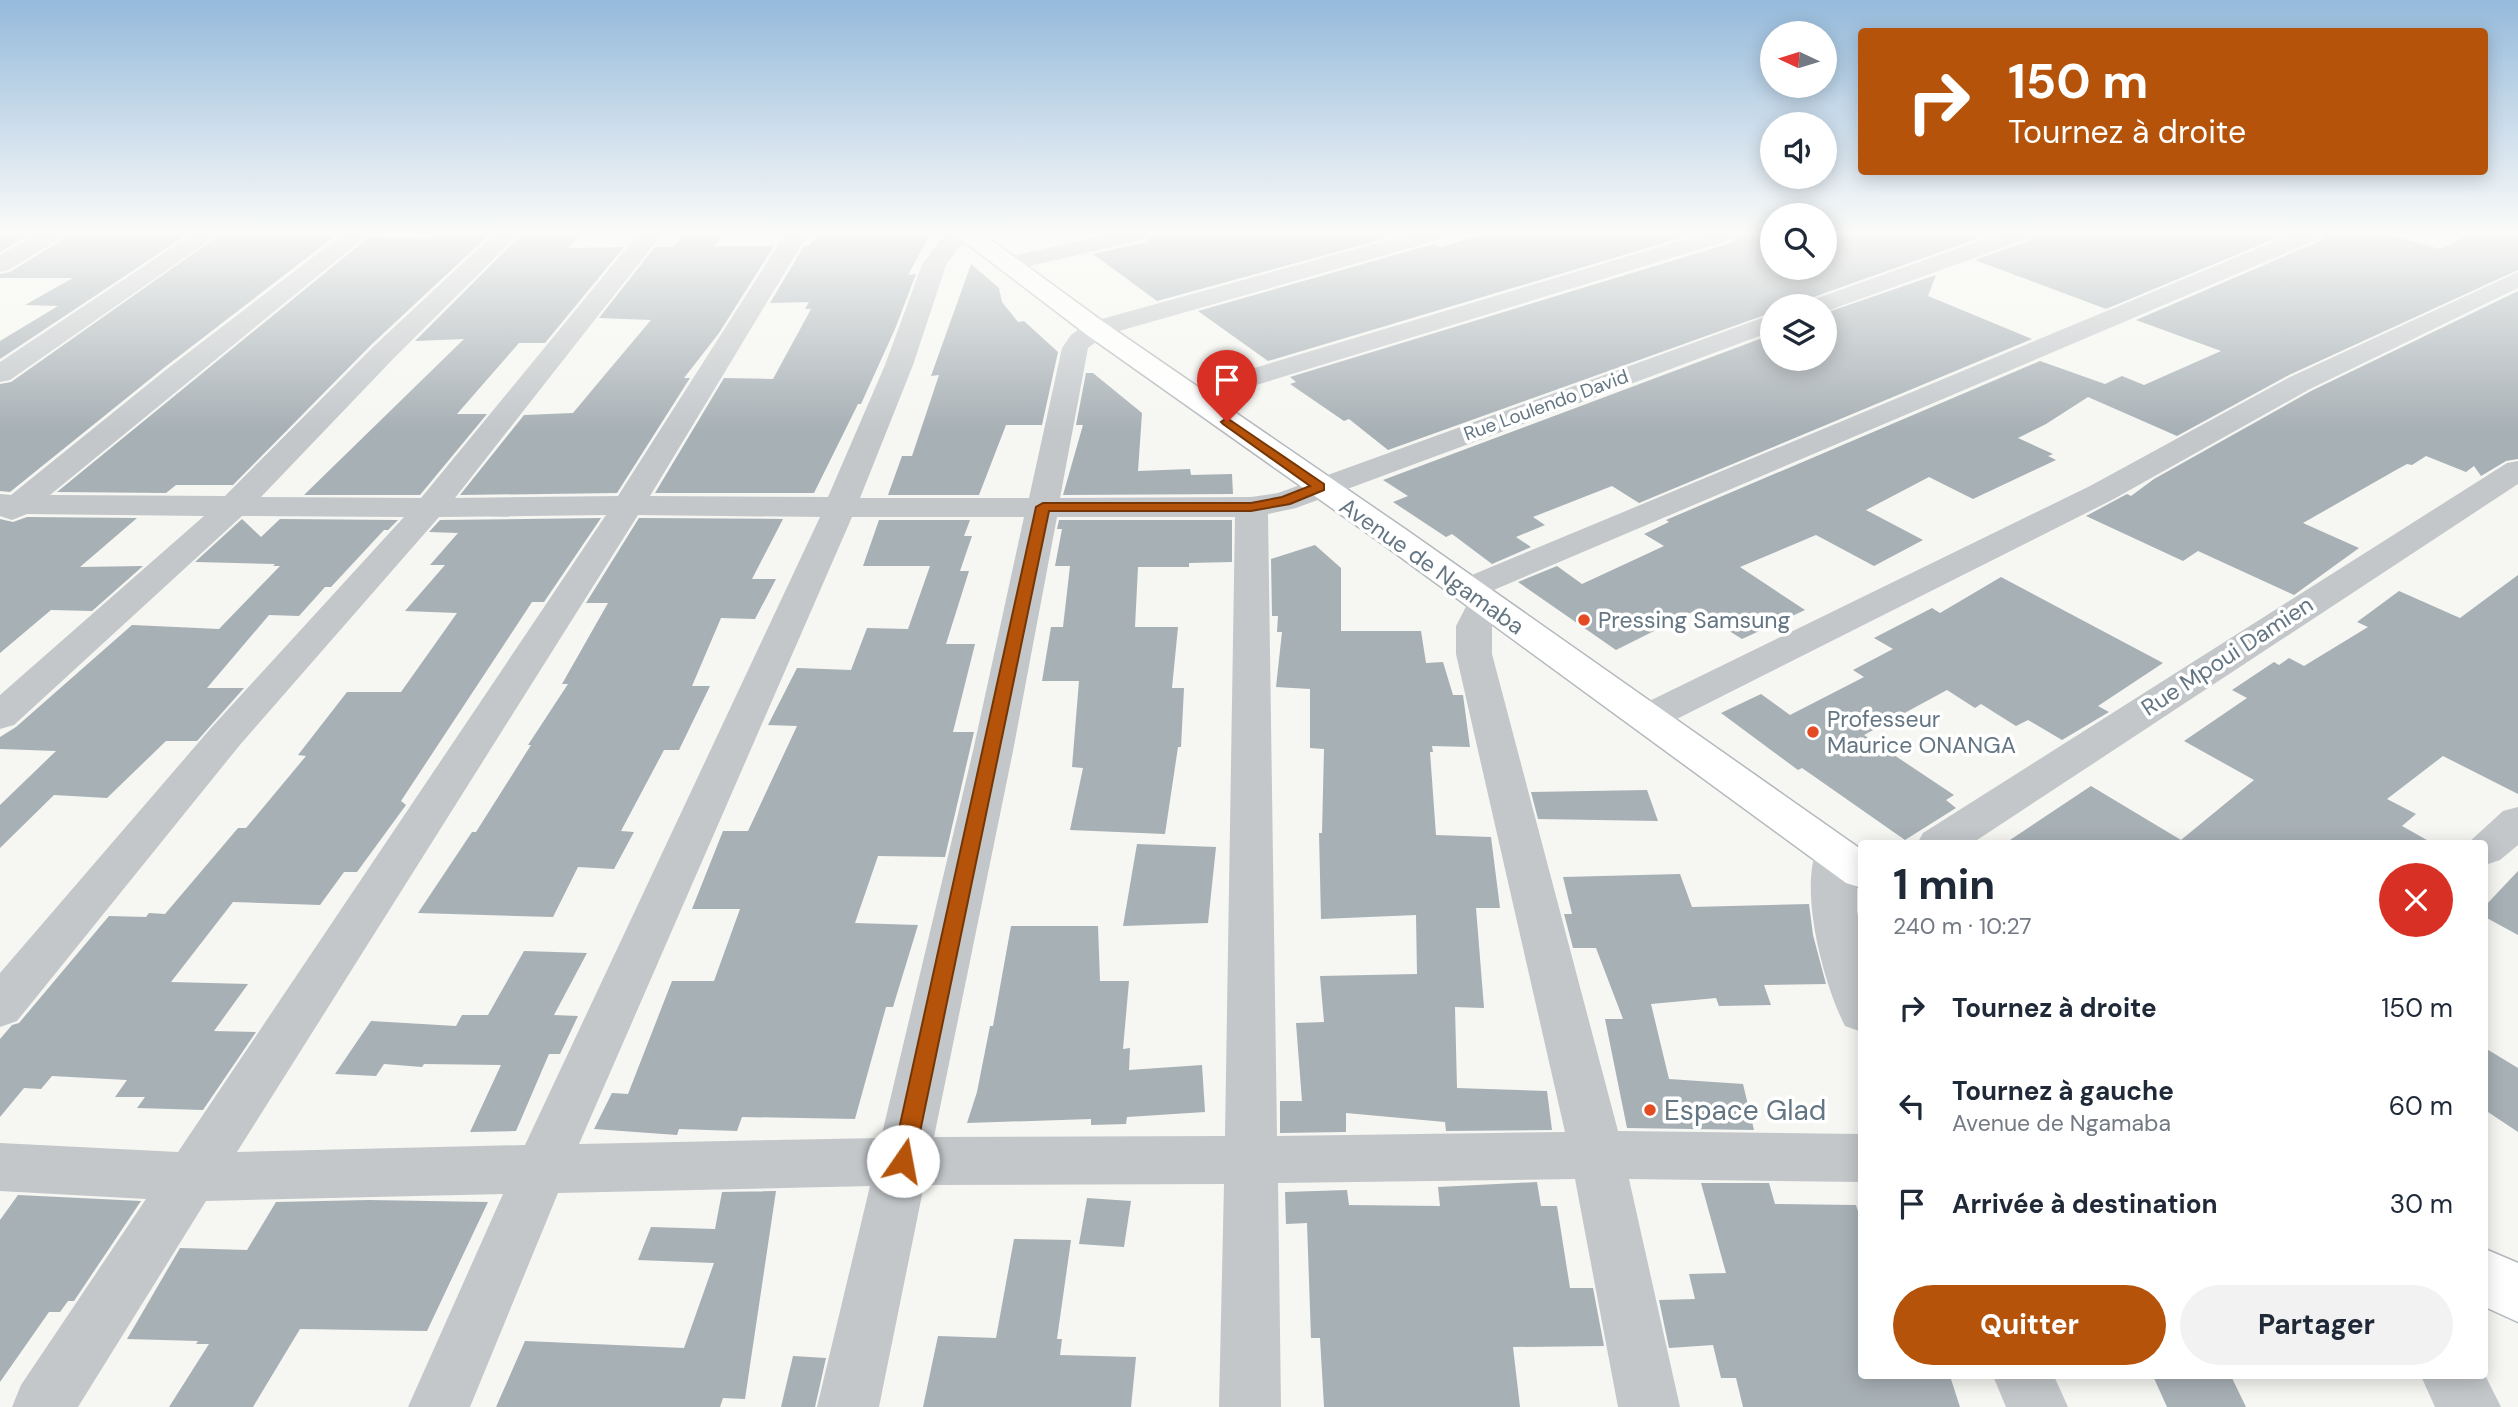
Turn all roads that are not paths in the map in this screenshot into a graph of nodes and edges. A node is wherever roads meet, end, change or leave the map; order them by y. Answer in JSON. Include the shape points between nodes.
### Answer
{"nodes":[{"id":1,"x":110,"y":300,"type":"edge"},
{"id":2,"x":273,"y":300,"type":"edge"},
{"id":3,"x":439,"y":300,"type":"edge"},
{"id":4,"x":597,"y":300,"type":"edge"},
{"id":5,"x":756,"y":300,"type":"edge"},
{"id":6,"x":922,"y":300,"type":"edge"},
{"id":7,"x":1057,"y":300,"type":"edge"},
{"id":8,"x":1200,"y":300,"type":"edge"},
{"id":9,"x":1509,"y":300,"type":"edge"},
{"id":10,"x":2160,"y":300,"type":"edge"},
{"id":11,"x":2475,"y":300,"type":"edge"},
{"id":12,"x":1760,"y":328,"type":"edge"},
{"id":13,"x":1096,"y":329,"type":"junction"},
{"id":14,"x":0,"y":374,"type":"edge"},
{"id":15,"x":1191,"y":396,"type":"junction"},
{"id":16,"x":2518,"y":470,"type":"edge"},
{"id":17,"x":1320,"y":487,"type":"junction"},
{"id":18,"x":630,"y":505,"type":"junction"},
{"id":19,"x":841,"y":505,"type":"junction"},
{"id":20,"x":233,"y":506,"type":"junction"},
{"id":21,"x":1043,"y":507,"type":"junction"},
{"id":22,"x":1251,"y":507,"type":"junction"},
{"id":23,"x":430,"y":508,"type":"junction"},
{"id":24,"x":7,"y":509,"type":"edge"},
{"id":25,"x":1476,"y":596,"type":"junction"},
{"id":26,"x":0,"y":716,"type":"edge"},
{"id":27,"x":1647,"y":718,"type":"junction"},
{"id":28,"x":2518,"y":822,"type":"edge"},
{"id":29,"x":1944,"y":840,"type":"edge"},
{"id":30,"x":2488,"y":847,"type":"edge"},
{"id":31,"x":1848,"y":862,"type":"edge"},
{"id":32,"x":1858,"y":1000,"type":"edge"},
{"id":33,"x":0,"y":1007,"type":"edge"},
{"id":34,"x":1597,"y":1155,"type":"junction"},
{"id":35,"x":1858,"y":1158,"type":"edge"},
{"id":36,"x":1251,"y":1160,"type":"junction"},
{"id":37,"x":903,"y":1161,"type":"junction"},
{"id":38,"x":0,"y":1167,"type":"edge"},
{"id":39,"x":541,"y":1169,"type":"junction"},
{"id":40,"x":190,"y":1177,"type":"junction"},
{"id":41,"x":2488,"y":1278,"type":"edge"},
{"id":42,"x":2518,"y":1294,"type":"edge"},
{"id":43,"x":2024,"y":1379,"type":"edge"},
{"id":44,"x":2453,"y":1379,"type":"edge"},
{"id":45,"x":43,"y":1407,"type":"edge"},
{"id":46,"x":439,"y":1407,"type":"edge"},
{"id":47,"x":848,"y":1407,"type":"edge"},
{"id":48,"x":1250,"y":1407,"type":"edge"},
{"id":49,"x":1649,"y":1407,"type":"edge"},
{"id":50,"x":2037,"y":1407,"type":"edge"},
{"id":51,"x":2470,"y":1407,"type":"edge"}],
"edges":[{"from":1,"to":14,"type":"street"},
{"from":2,"to":24,"type":"street"},
{"from":3,"to":20,"type":"street"},
{"from":4,"to":23,"type":"street"},
{"from":5,"to":18,"type":"street"},
{"from":6,"to":19,"type":"street"},
{"from":7,"to":13,"type":"main road","name":"Avenue de Ngamaba"},
{"from":8,"to":13,"type":"street"},
{"from":9,"to":15,"type":"street"},
{"from":10,"to":25,"type":"street"},
{"from":11,"to":27,"type":"street","via":[[2300,383],[2089,499]]},
{"from":12,"to":17,"type":"street","name":"Rue Loulendo David"},
{"from":13,"to":15,"type":"main road","name":"Avenue de Ngamaba"},
{"from":13,"to":21,"type":"street","via":[[1075,348]]},
{"from":15,"to":17,"type":"main road","name":"Avenue de Ngamaba"},
{"from":16,"to":29,"type":"street","name":"Rue Mpoui Damien"},
{"from":17,"to":22,"type":"street","name":"Rue Loulendo David","via":[[1285,501]]},
{"from":17,"to":25,"type":"main road","name":"Avenue de Ngamaba"},
{"from":18,"to":19,"type":"street","name":"Rue Loulendo David"},
{"from":18,"to":23,"type":"street","name":"Rue Loulendo David"},
{"from":18,"to":40,"type":"street"},
{"from":19,"to":21,"type":"street","name":"Rue Loulendo David"},
{"from":19,"to":39,"type":"street"},
{"from":20,"to":23,"type":"street","name":"Rue Loulendo David"},
{"from":20,"to":24,"type":"street","name":"Rue Loulendo David"},
{"from":20,"to":26,"type":"street"},
{"from":21,"to":22,"type":"street","name":"Rue Loulendo David"},
{"from":21,"to":37,"type":"street"},
{"from":22,"to":36,"type":"street"},
{"from":23,"to":33,"type":"street","via":[[225,737]]},
{"from":25,"to":27,"type":"main road","name":"Avenue de Ngamaba"},
{"from":25,"to":34,"type":"street","via":[[1474,653]]},
{"from":27,"to":31,"type":"main road","name":"Avenue de Ngamaba"},
{"from":28,"to":30,"type":"street"},
{"from":31,"to":32,"type":"street","via":[[1834,911]]},
{"from":34,"to":35,"type":"street"},
{"from":34,"to":36,"type":"street"},
{"from":34,"to":49,"type":"street"},
{"from":36,"to":37,"type":"street"},
{"from":36,"to":48,"type":"street"},
{"from":37,"to":39,"type":"street"},
{"from":37,"to":47,"type":"street"},
{"from":38,"to":40,"type":"street"},
{"from":39,"to":40,"type":"street"},
{"from":39,"to":46,"type":"street"},
{"from":40,"to":45,"type":"street"},
{"from":41,"to":42,"type":"main road"},
{"from":43,"to":50,"type":"street"},
{"from":44,"to":51,"type":"street"}]}
